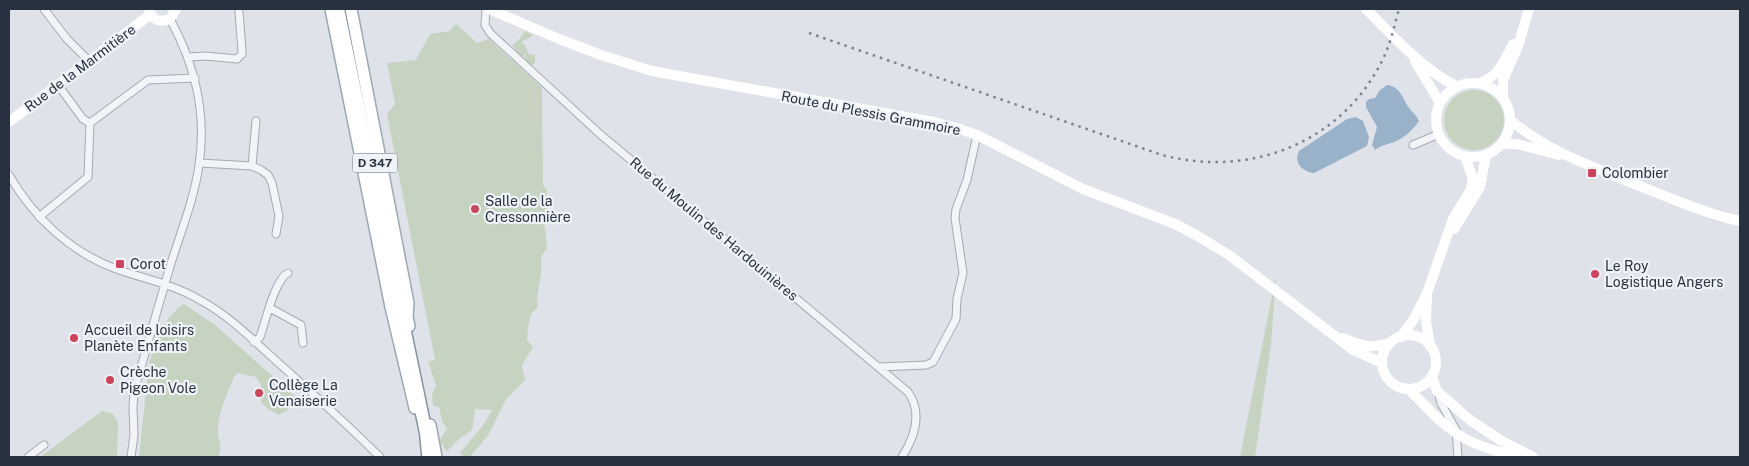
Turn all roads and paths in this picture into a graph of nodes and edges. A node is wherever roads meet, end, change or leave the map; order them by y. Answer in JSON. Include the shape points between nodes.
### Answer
{"nodes":[{"id":1,"x":44,"y":9,"type":"edge"},
{"id":2,"x":176,"y":9,"type":"edge"},
{"id":3,"x":331,"y":9,"type":"edge"},
{"id":4,"x":338,"y":9,"type":"edge"},
{"id":5,"x":344,"y":9,"type":"edge"},
{"id":6,"x":351,"y":9,"type":"edge"},
{"id":7,"x":488,"y":9,"type":"edge"},
{"id":8,"x":1366,"y":9,"type":"edge"},
{"id":9,"x":1522,"y":9,"type":"edge"},
{"id":10,"x":1529,"y":9,"type":"edge"},
{"id":11,"x":150,"y":12,"type":"edge"},
{"id":12,"x":239,"y":12,"type":"dead end"},
{"id":13,"x":170,"y":19,"type":"junction"},
{"id":14,"x":1412,"y":55,"type":"junction"},
{"id":15,"x":189,"y":57,"type":"junction"},
{"id":16,"x":89,"y":61,"type":"junction"},
{"id":17,"x":195,"y":78,"type":"junction"},
{"id":18,"x":1478,"y":83,"type":"junction"},
{"id":19,"x":58,"y":85,"type":"junction"},
{"id":20,"x":1456,"y":86,"type":"junction"},
{"id":21,"x":1504,"y":98,"type":"junction"},
{"id":22,"x":1440,"y":103,"type":"junction"},
{"id":23,"x":1510,"y":120,"type":"junction"},
{"id":24,"x":256,"y":121,"type":"dead end"},
{"id":25,"x":9,"y":122,"type":"edge"},
{"id":26,"x":90,"y":123,"type":"junction"},
{"id":27,"x":977,"y":134,"type":"junction"},
{"id":28,"x":1439,"y":134,"type":"junction"},
{"id":29,"x":1501,"y":144,"type":"junction"},
{"id":30,"x":1413,"y":145,"type":"dead end"},
{"id":31,"x":1486,"y":155,"type":"junction"},
{"id":32,"x":1465,"y":156,"type":"junction"},
{"id":33,"x":1565,"y":156,"type":"junction"},
{"id":34,"x":200,"y":163,"type":"junction"},
{"id":35,"x":252,"y":166,"type":"junction"},
{"id":36,"x":9,"y":175,"type":"edge"},
{"id":37,"x":39,"y":217,"type":"junction"},
{"id":38,"x":1740,"y":221,"type":"edge"},
{"id":39,"x":276,"y":234,"type":"dead end"},
{"id":40,"x":1444,"y":242,"type":"junction"},
{"id":41,"x":288,"y":273,"type":"dead end"},
{"id":42,"x":165,"y":284,"type":"junction"},
{"id":43,"x":1427,"y":293,"type":"junction"},
{"id":44,"x":270,"y":308,"type":"junction"},
{"id":45,"x":407,"y":317,"type":"junction"},
{"id":46,"x":1332,"y":333,"type":"junction"},
{"id":47,"x":1401,"y":336,"type":"junction"},
{"id":48,"x":254,"y":342,"type":"junction"},
{"id":49,"x":304,"y":343,"type":"dead end"},
{"id":50,"x":1390,"y":343,"type":"junction"},
{"id":51,"x":1430,"y":346,"type":"junction"},
{"id":52,"x":1382,"y":362,"type":"junction"},
{"id":53,"x":880,"y":367,"type":"junction"},
{"id":54,"x":1432,"y":377,"type":"junction"},
{"id":55,"x":1408,"y":389,"type":"junction"},
{"id":56,"x":1437,"y":391,"type":"junction"},
{"id":57,"x":1456,"y":434,"type":"junction"},
{"id":58,"x":44,"y":445,"type":"dead end"},
{"id":59,"x":431,"y":456,"type":"edge"},
{"id":60,"x":28,"y":457,"type":"edge"},
{"id":61,"x":131,"y":457,"type":"edge"},
{"id":62,"x":380,"y":457,"type":"edge"},
{"id":63,"x":902,"y":457,"type":"edge"},
{"id":64,"x":1458,"y":457,"type":"edge"},
{"id":65,"x":1523,"y":457,"type":"edge"},
{"id":66,"x":1533,"y":457,"type":"edge"}],
"edges":[{"from":1,"to":16,"type":"street"},
{"from":2,"to":13,"type":"street"},
{"from":3,"to":59,"type":"main road","via":[[391,307],[421,435]]},
{"from":4,"to":59,"type":"highway","number":"D 347"},
{"from":5,"to":45,"type":"highway","number":"D 347"},
{"from":6,"to":45,"type":"main road","via":[[407,294]]},
{"from":7,"to":27,"type":"street","name":"Route du Plessis Grammoire","via":[[601,55],[652,71],[934,122]]},
{"from":7,"to":53,"type":"street","name":"Rue du Moulin des Hardouinières","via":[[485,25],[490,33],[600,135]]},
{"from":8,"to":14,"type":"street"},
{"from":9,"to":18,"type":"street","via":[[1513,43],[1502,64],[1495,75]]},
{"from":10,"to":21,"type":"street","via":[[1503,80]]},
{"from":11,"to":13,"type":"street","via":[[157,20]]},
{"from":11,"to":16,"type":"street","name":"Rue de la Marmitière"},
{"from":12,"to":15,"type":"street","via":[[242,54],[237,59]]},
{"from":13,"to":15,"type":"street"},
{"from":14,"to":20,"type":"street"},
{"from":14,"to":22,"type":"street"},
{"from":15,"to":17,"type":"street"},
{"from":16,"to":19,"type":"street","name":"Rue de la Marmitière"},
{"from":17,"to":26,"type":"street","via":[[148,80]]},
{"from":17,"to":34,"type":"street","via":[[201,116]]},
{"from":18,"to":20,"type":"street"},
{"from":18,"to":21,"type":"street","via":[[1492,88]]},
{"from":19,"to":25,"type":"street","name":"Rue de la Marmitière"},
{"from":19,"to":26,"type":"street","via":[[83,119]]},
{"from":20,"to":22,"type":"street"},
{"from":21,"to":23,"type":"street"},
{"from":22,"to":28,"type":"street","via":[[1436,115]]},
{"from":23,"to":29,"type":"street","via":[[1509,130]]},
{"from":23,"to":33,"type":"street"},
{"from":24,"to":35,"type":"street"},
{"from":26,"to":37,"type":"street","via":[[88,177]]},
{"from":27,"to":46,"type":"street","name":"Route du Plessis Grammoire","via":[[1083,189],[1196,235],[1229,255]]},
{"from":27,"to":53,"type":"street","via":[[967,180],[956,209],[963,273],[956,319],[933,362]]},
{"from":28,"to":30,"type":"street"},
{"from":28,"to":32,"type":"street","via":[[1449,148]]},
{"from":29,"to":31,"type":"street"},
{"from":29,"to":33,"type":"street","via":[[1517,144]]},
{"from":31,"to":32,"type":"street"},
{"from":31,"to":40,"type":"street","via":[[1480,187]]},
{"from":32,"to":40,"type":"street","via":[[1473,179],[1471,189]]},
{"from":33,"to":38,"type":"street","via":[[1695,208]]},
{"from":34,"to":35,"type":"street"},
{"from":34,"to":42,"type":"street"},
{"from":35,"to":39,"type":"street","via":[[268,175],[272,183],[279,216]]},
{"from":36,"to":37,"type":"street"},
{"from":37,"to":42,"type":"street","via":[[73,246],[96,259]]},
{"from":40,"to":43,"type":"street"},
{"from":41,"to":44,"type":"street","via":[[277,285]]},
{"from":42,"to":48,"type":"street","via":[[200,300],[234,323]]},
{"from":42,"to":61,"type":"street","via":[[134,391]]},
{"from":43,"to":47,"type":"street"},
{"from":43,"to":51,"type":"street","via":[[1426,321]]},
{"from":44,"to":48,"type":"street","via":[[260,337]]},
{"from":44,"to":49,"type":"street","via":[[301,325]]},
{"from":45,"to":59,"type":"main road","number":"D 347"},
{"from":46,"to":50,"type":"street","name":"Route du Plessis Grammoire","via":[[1373,348]]},
{"from":46,"to":52,"type":"street","name":"Route du Plessis Grammoire","via":[[1353,350]]},
{"from":47,"to":50,"type":"street"},
{"from":47,"to":51,"type":"street","via":[[1417,336]]},
{"from":48,"to":62,"type":"street"},
{"from":50,"to":52,"type":"street"},
{"from":51,"to":54,"type":"street","via":[[1436,361]]},
{"from":52,"to":55,"type":"street","via":[[1390,382]]},
{"from":53,"to":63,"type":"street","name":"Rue du Moulin des Hardouinières","via":[[908,392],[916,408],[915,432]]},
{"from":54,"to":55,"type":"street","via":[[1422,386]]},
{"from":54,"to":56,"type":"street"},
{"from":55,"to":57,"type":"street"},
{"from":56,"to":57,"type":"street"},
{"from":56,"to":66,"type":"street","via":[[1470,420]]},
{"from":57,"to":64,"type":"street"},
{"from":57,"to":65,"type":"street","via":[[1496,452]]},
{"from":58,"to":60,"type":"street"}]}
